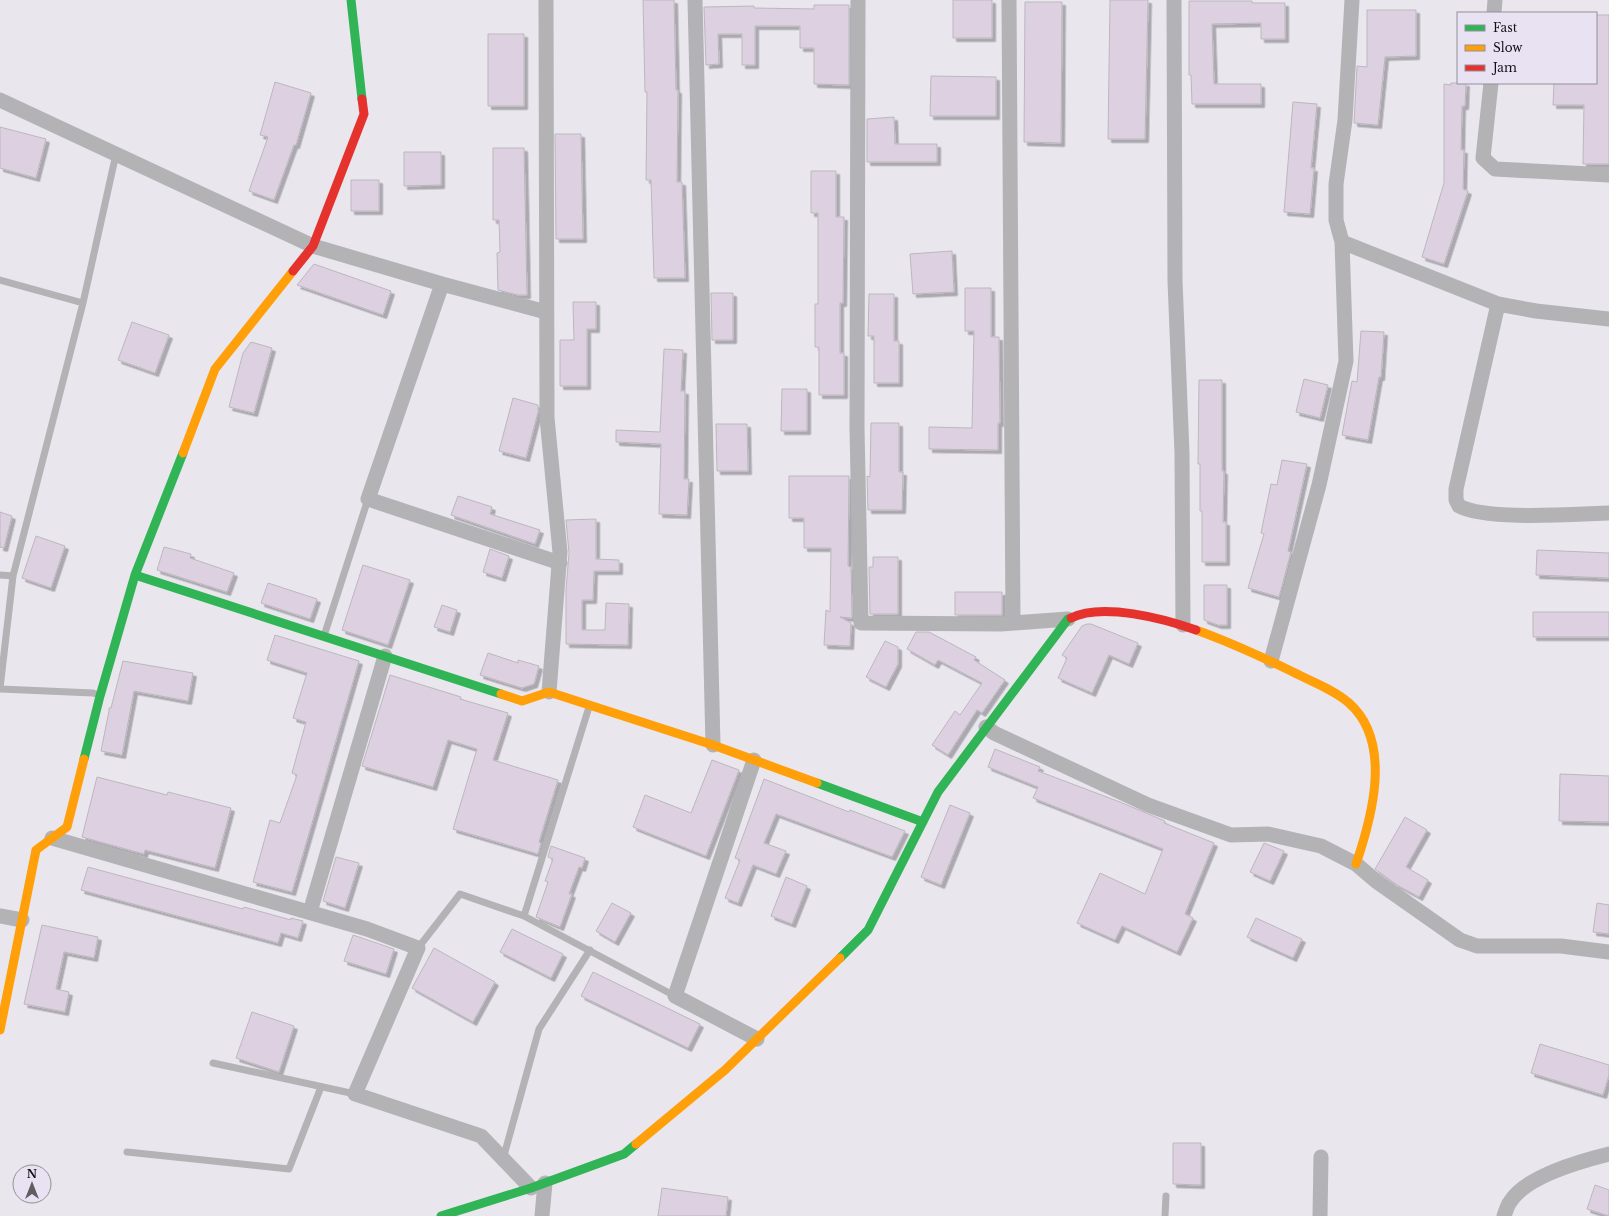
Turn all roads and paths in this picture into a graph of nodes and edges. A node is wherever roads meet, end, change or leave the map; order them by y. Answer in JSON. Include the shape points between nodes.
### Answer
{"nodes":[{"id":1,"x":351,"y":0,"type":"edge"},
{"id":2,"x":546,"y":0,"type":"edge"},
{"id":3,"x":696,"y":0,"type":"edge"},
{"id":4,"x":858,"y":0,"type":"edge"},
{"id":5,"x":1009,"y":0,"type":"edge"},
{"id":6,"x":1174,"y":0,"type":"edge"},
{"id":7,"x":1352,"y":0,"type":"edge"},
{"id":8,"x":1494,"y":0,"type":"edge"},
{"id":9,"x":1494,"y":12,"type":"edge"},
{"id":10,"x":1491,"y":84,"type":"edge"},
{"id":11,"x":0,"y":100,"type":"edge"},
{"id":12,"x":116,"y":154,"type":"junction"},
{"id":13,"x":1609,"y":175,"type":"edge"},
{"id":14,"x":1342,"y":242,"type":"junction"},
{"id":15,"x":313,"y":246,"type":"junction"},
{"id":16,"x":0,"y":280,"type":"edge"},
{"id":17,"x":442,"y":284,"type":"junction"},
{"id":18,"x":83,"y":303,"type":"junction"},
{"id":19,"x":1498,"y":304,"type":"junction"},
{"id":20,"x":546,"y":312,"type":"junction"},
{"id":21,"x":1609,"y":318,"type":"edge"},
{"id":22,"x":368,"y":499,"type":"junction"},
{"id":23,"x":1609,"y":513,"type":"edge"},
{"id":24,"x":560,"y":563,"type":"junction"},
{"id":25,"x":0,"y":575,"type":"edge"},
{"id":26,"x":135,"y":575,"type":"junction"},
{"id":27,"x":13,"y":576,"type":"junction"},
{"id":28,"x":1068,"y":618,"type":"junction"},
{"id":29,"x":1013,"y":622,"type":"junction"},
{"id":30,"x":1183,"y":625,"type":"junction"},
{"id":31,"x":324,"y":636,"type":"junction"},
{"id":32,"x":385,"y":656,"type":"junction"},
{"id":33,"x":1271,"y":661,"type":"junction"},
{"id":34,"x":0,"y":688,"type":"edge"},
{"id":35,"x":549,"y":692,"type":"junction"},
{"id":36,"x":100,"y":696,"type":"junction"},
{"id":37,"x":590,"y":705,"type":"junction"},
{"id":38,"x":986,"y":728,"type":"junction"},
{"id":39,"x":713,"y":745,"type":"junction"},
{"id":40,"x":754,"y":760,"type":"junction"},
{"id":41,"x":923,"y":822,"type":"junction"},
{"id":42,"x":52,"y":838,"type":"junction"},
{"id":43,"x":1356,"y":864,"type":"junction"},
{"id":44,"x":310,"y":912,"type":"junction"},
{"id":45,"x":0,"y":916,"type":"edge"},
{"id":46,"x":524,"y":916,"type":"junction"},
{"id":47,"x":22,"y":920,"type":"junction"},
{"id":48,"x":418,"y":948,"type":"junction"},
{"id":49,"x":590,"y":950,"type":"junction"},
{"id":50,"x":1609,"y":952,"type":"edge"},
{"id":51,"x":675,"y":996,"type":"junction"},
{"id":52,"x":0,"y":1030,"type":"edge"},
{"id":53,"x":757,"y":1038,"type":"junction"},
{"id":54,"x":213,"y":1063,"type":"dead end"},
{"id":55,"x":321,"y":1087,"type":"junction"},
{"id":56,"x":355,"y":1094,"type":"junction"},
{"id":57,"x":127,"y":1152,"type":"dead end"},
{"id":58,"x":1609,"y":1154,"type":"edge"},
{"id":59,"x":1321,"y":1157,"type":"dead end"},
{"id":60,"x":503,"y":1159,"type":"junction"},
{"id":61,"x":538,"y":1185,"type":"junction"},
{"id":62,"x":1166,"y":1196,"type":"dead end"},
{"id":63,"x":441,"y":1216,"type":"edge"},
{"id":64,"x":542,"y":1216,"type":"edge"},
{"id":65,"x":1165,"y":1216,"type":"edge"},
{"id":66,"x":1320,"y":1216,"type":"edge"},
{"id":67,"x":1504,"y":1216,"type":"edge"}],
"edges":[{"from":1,"to":15,"type":"street","via":[[364,114]]},
{"from":2,"to":20,"type":"street"},
{"from":3,"to":39,"type":"street"},
{"from":4,"to":29,"type":"street","via":[[857,428],[861,623]]},
{"from":5,"to":29,"type":"street"},
{"from":6,"to":30,"type":"street","via":[[1176,281],[1182,452]]},
{"from":7,"to":14,"type":"street","via":[[1345,120],[1336,184],[1336,220]]},
{"from":8,"to":9,"type":"street"},
{"from":10,"to":13,"type":"street","via":[[1483,158],[1495,169]]},
{"from":11,"to":12,"type":"street"},
{"from":12,"to":15,"type":"street"},
{"from":12,"to":18,"type":"lane"},
{"from":14,"to":19,"type":"street"},
{"from":14,"to":33,"type":"street","via":[[1346,361],[1319,485]]},
{"from":15,"to":17,"type":"street"},
{"from":15,"to":26,"type":"street","via":[[215,369]]},
{"from":16,"to":18,"type":"lane"},
{"from":17,"to":20,"type":"street"},
{"from":17,"to":22,"type":"street"},
{"from":18,"to":27,"type":"lane"},
{"from":19,"to":21,"type":"street","via":[[1536,311]]},
{"from":19,"to":23,"type":"street","via":[[1456,489],[1459,506],[1484,513],[1506,515]]},
{"from":20,"to":24,"type":"street","via":[[547,418]]},
{"from":22,"to":24,"type":"street"},
{"from":22,"to":31,"type":"lane"},
{"from":24,"to":35,"type":"street"},
{"from":25,"to":27,"type":"lane"},
{"from":26,"to":31,"type":"street"},
{"from":26,"to":36,"type":"street"},
{"from":27,"to":34,"type":"lane"},
{"from":28,"to":29,"type":"street"},
{"from":28,"to":30,"type":"street","via":[[1085,612],[1147,616]]},
{"from":28,"to":38,"type":"street"},
{"from":30,"to":33,"type":"street"},
{"from":31,"to":32,"type":"street"},
{"from":32,"to":35,"type":"street","via":[[522,700]]},
{"from":32,"to":44,"type":"street"},
{"from":33,"to":43,"type":"street","via":[[1348,702],[1364,722],[1372,745],[1376,769],[1375,800],[1366,838]]},
{"from":34,"to":36,"type":"lane","via":[[93,693]]},
{"from":35,"to":37,"type":"street"},
{"from":36,"to":42,"type":"street","via":[[68,827]]},
{"from":37,"to":39,"type":"street"},
{"from":37,"to":46,"type":"lane"},
{"from":38,"to":41,"type":"street","via":[[938,792]]},
{"from":38,"to":43,"type":"street","via":[[1148,805],[1231,835],[1268,834],[1321,846]]},
{"from":39,"to":40,"type":"street"},
{"from":40,"to":41,"type":"street"},
{"from":40,"to":51,"type":"street"},
{"from":41,"to":53,"type":"street","via":[[868,930]]},
{"from":42,"to":44,"type":"street"},
{"from":42,"to":47,"type":"street","via":[[36,850]]},
{"from":43,"to":50,"type":"street","via":[[1460,940],[1477,946],[1561,946]]},
{"from":44,"to":48,"type":"street"},
{"from":45,"to":47,"type":"street"},
{"from":46,"to":48,"type":"lane","via":[[460,894]]},
{"from":46,"to":49,"type":"lane"},
{"from":47,"to":52,"type":"street"},
{"from":48,"to":56,"type":"street"},
{"from":49,"to":51,"type":"lane"},
{"from":49,"to":60,"type":"lane","via":[[539,1029]]},
{"from":51,"to":53,"type":"street"},
{"from":53,"to":61,"type":"street","via":[[725,1070],[624,1154]]},
{"from":54,"to":55,"type":"lane"},
{"from":55,"to":56,"type":"lane"},
{"from":55,"to":57,"type":"lane","via":[[289,1169]]},
{"from":56,"to":60,"type":"street","via":[[481,1136]]},
{"from":58,"to":67,"type":"street","via":[[1577,1162],[1549,1173],[1518,1193],[1510,1202]]},
{"from":59,"to":66,"type":"street"},
{"from":60,"to":61,"type":"street"},
{"from":61,"to":63,"type":"street"},
{"from":61,"to":64,"type":"street"},
{"from":62,"to":65,"type":"lane"}]}
